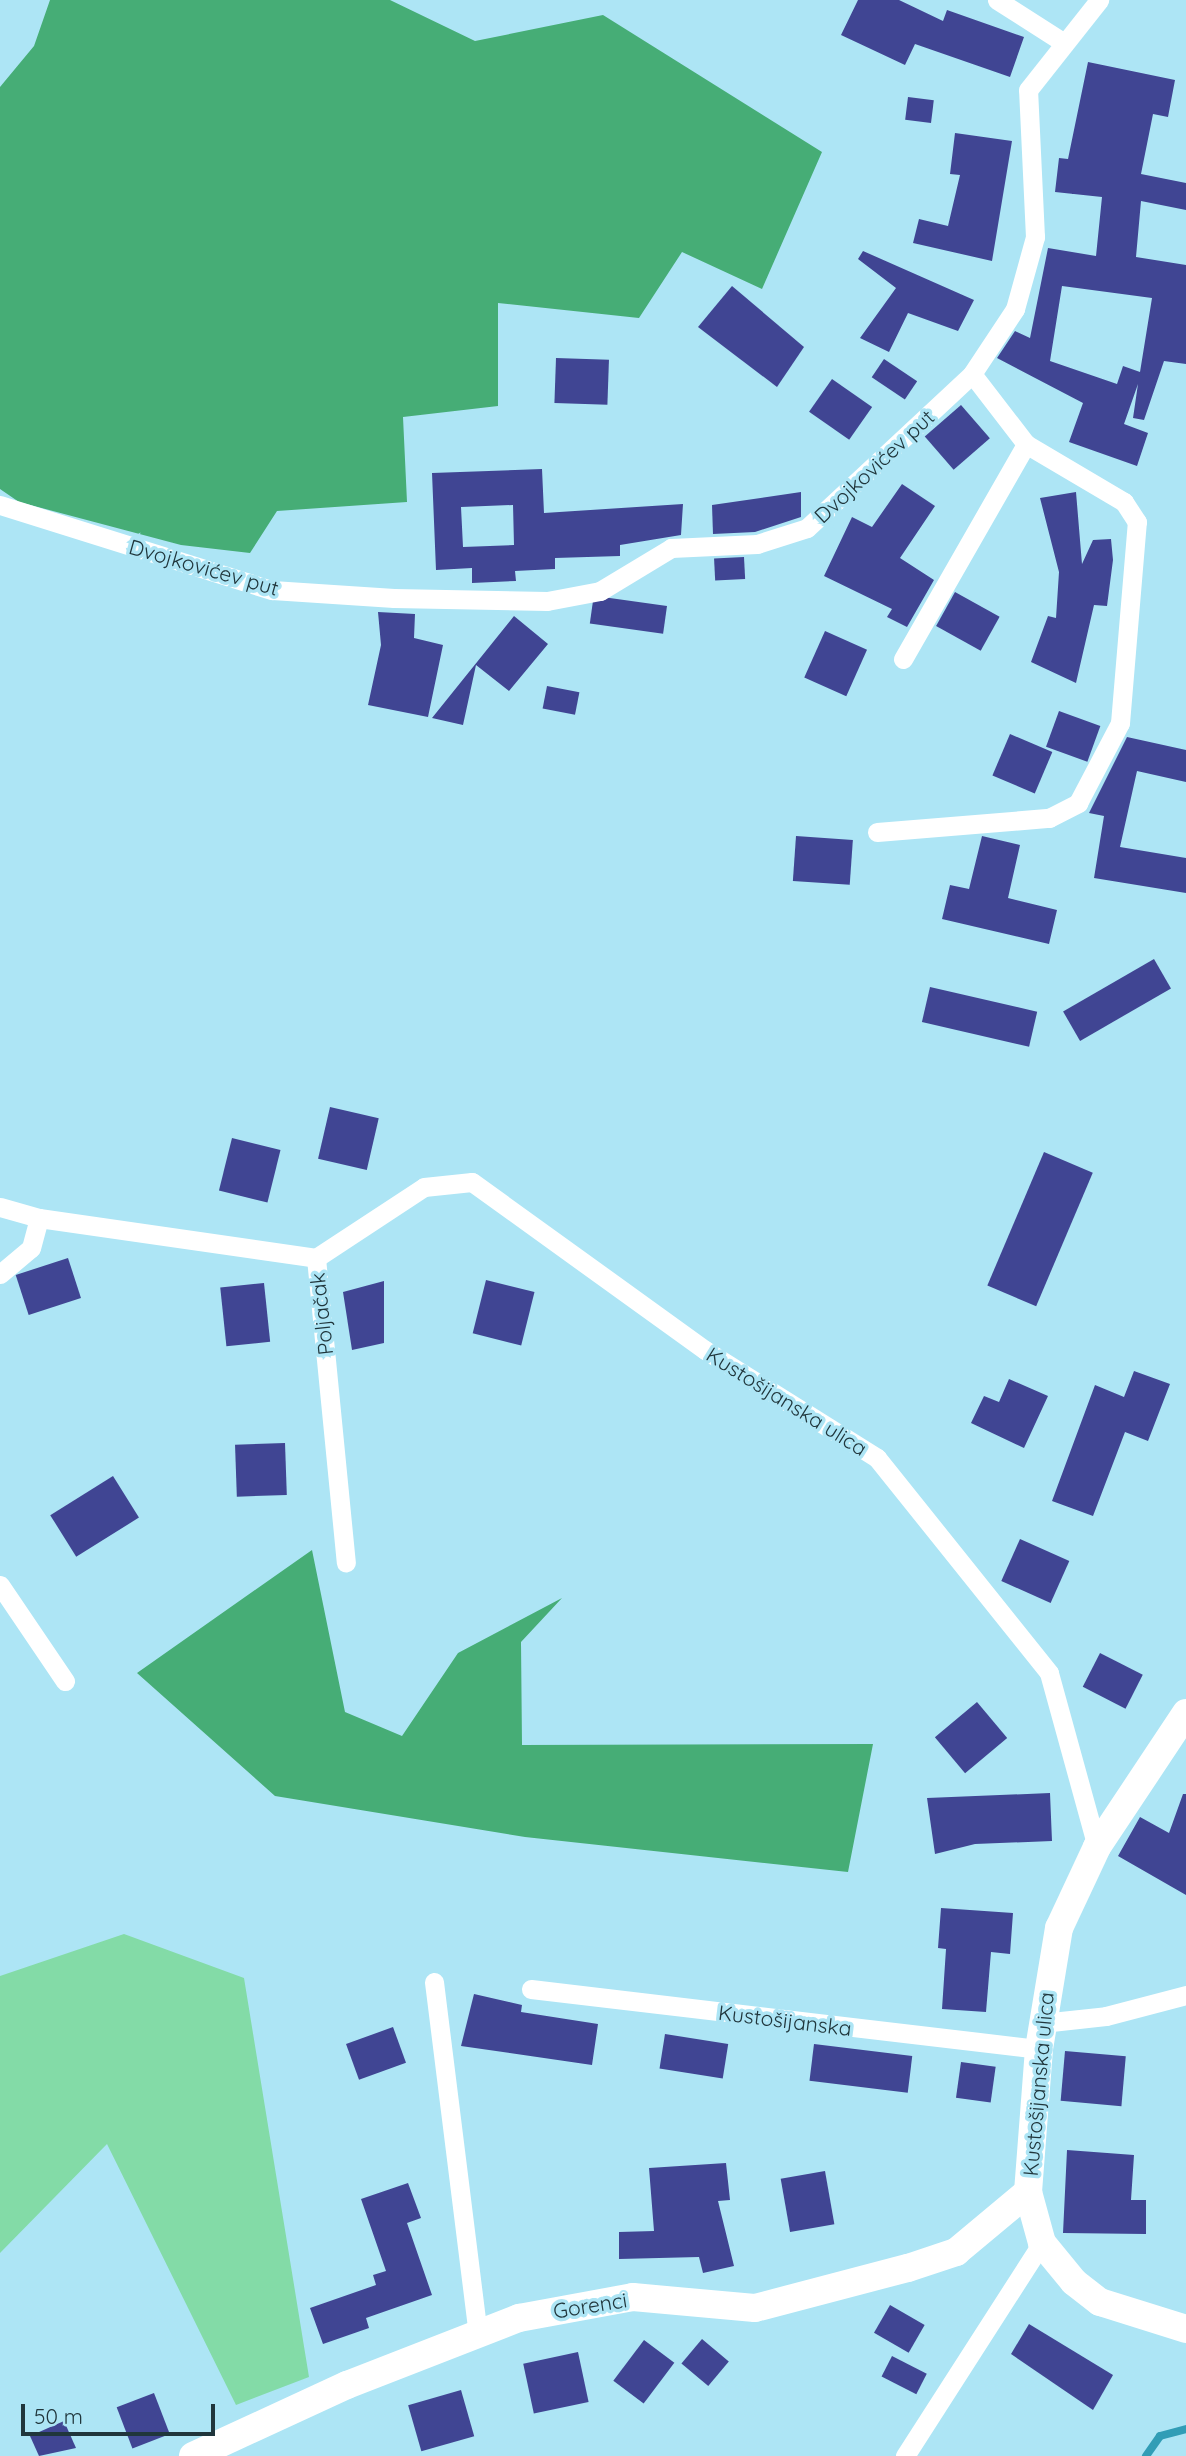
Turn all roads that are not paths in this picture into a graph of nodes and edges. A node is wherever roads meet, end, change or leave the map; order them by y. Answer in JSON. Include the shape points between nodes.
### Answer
{"nodes":[{"id":1,"x":998,"y":0,"type":"edge"},
{"id":2,"x":1099,"y":0,"type":"edge"},
{"id":3,"x":1063,"y":42,"type":"junction"},
{"id":4,"x":972,"y":373,"type":"junction"},
{"id":5,"x":1026,"y":444,"type":"junction"},
{"id":6,"x":0,"y":505,"type":"edge"},
{"id":7,"x":903,"y":659,"type":"dead end"},
{"id":8,"x":877,"y":832,"type":"dead end"},
{"id":9,"x":0,"y":1207,"type":"edge"},
{"id":10,"x":39,"y":1218,"type":"junction"},
{"id":11,"x":316,"y":1258,"type":"junction"},
{"id":12,"x":0,"y":1273,"type":"edge"},
{"id":13,"x":346,"y":1563,"type":"dead end"},
{"id":14,"x":0,"y":1585,"type":"edge"},
{"id":15,"x":65,"y":1681,"type":"dead end"},
{"id":16,"x":1186,"y":1713,"type":"edge"},
{"id":17,"x":1097,"y":1847,"type":"junction"},
{"id":18,"x":434,"y":1982,"type":"dead end"},
{"id":19,"x":531,"y":1989,"type":"dead end"},
{"id":20,"x":1186,"y":1995,"type":"edge"},
{"id":21,"x":1040,"y":2036,"type":"junction"},
{"id":22,"x":1028,"y":2192,"type":"junction"},
{"id":23,"x":1042,"y":2243,"type":"junction"},
{"id":24,"x":1186,"y":2329,"type":"edge"},
{"id":25,"x":478,"y":2334,"type":"junction"},
{"id":26,"x":193,"y":2456,"type":"edge"},
{"id":27,"x":905,"y":2456,"type":"edge"}],
"edges":[{"from":1,"to":3,"type":"street"},
{"from":2,"to":3,"type":"street","name":"Dvojkovićev put"},
{"from":3,"to":4,"type":"street","name":"Dvojkovićev put","via":[[1028,90],[1035,237],[1015,309]]},
{"from":4,"to":5,"type":"street"},
{"from":4,"to":6,"type":"street","name":"Dvojkovićev put","via":[[807,528],[757,544],[671,548],[600,591],[547,601],[272,590]]},
{"from":5,"to":7,"type":"street"},
{"from":5,"to":8,"type":"street","via":[[1124,502],[1137,522],[1120,723],[1078,803],[1049,818]]},
{"from":9,"to":10,"type":"street","name":"Poljačak"},
{"from":10,"to":11,"type":"street","name":"Poljačak"},
{"from":10,"to":12,"type":"street","via":[[31,1248]]},
{"from":11,"to":13,"type":"street","name":"Poljačak"},
{"from":11,"to":17,"type":"street","name":"Kustošijanska ulica","via":[[425,1187],[472,1182],[705,1350],[877,1458],[1049,1673]]},
{"from":14,"to":15,"type":"street"},
{"from":16,"to":17,"type":"street","name":"Kustošijanska ulica"},
{"from":17,"to":21,"type":"street","name":"Kustošijanska ulica","via":[[1059,1928]]},
{"from":18,"to":25,"type":"street"},
{"from":19,"to":21,"type":"street","name":"Kustošijanska"},
{"from":20,"to":21,"type":"street","name":"Kustošijanska"},
{"from":21,"to":22,"type":"street","name":"Kustošijanska ulica"},
{"from":22,"to":23,"type":"street","name":"Kustošijanska ulica"},
{"from":22,"to":25,"type":"street","name":"Gorenci","via":[[956,2252],[755,2308],[606,2299]]},
{"from":23,"to":24,"type":"street","via":[[1100,2301]]},
{"from":23,"to":27,"type":"street"},
{"from":25,"to":26,"type":"street","name":"Gorenci"}]}
